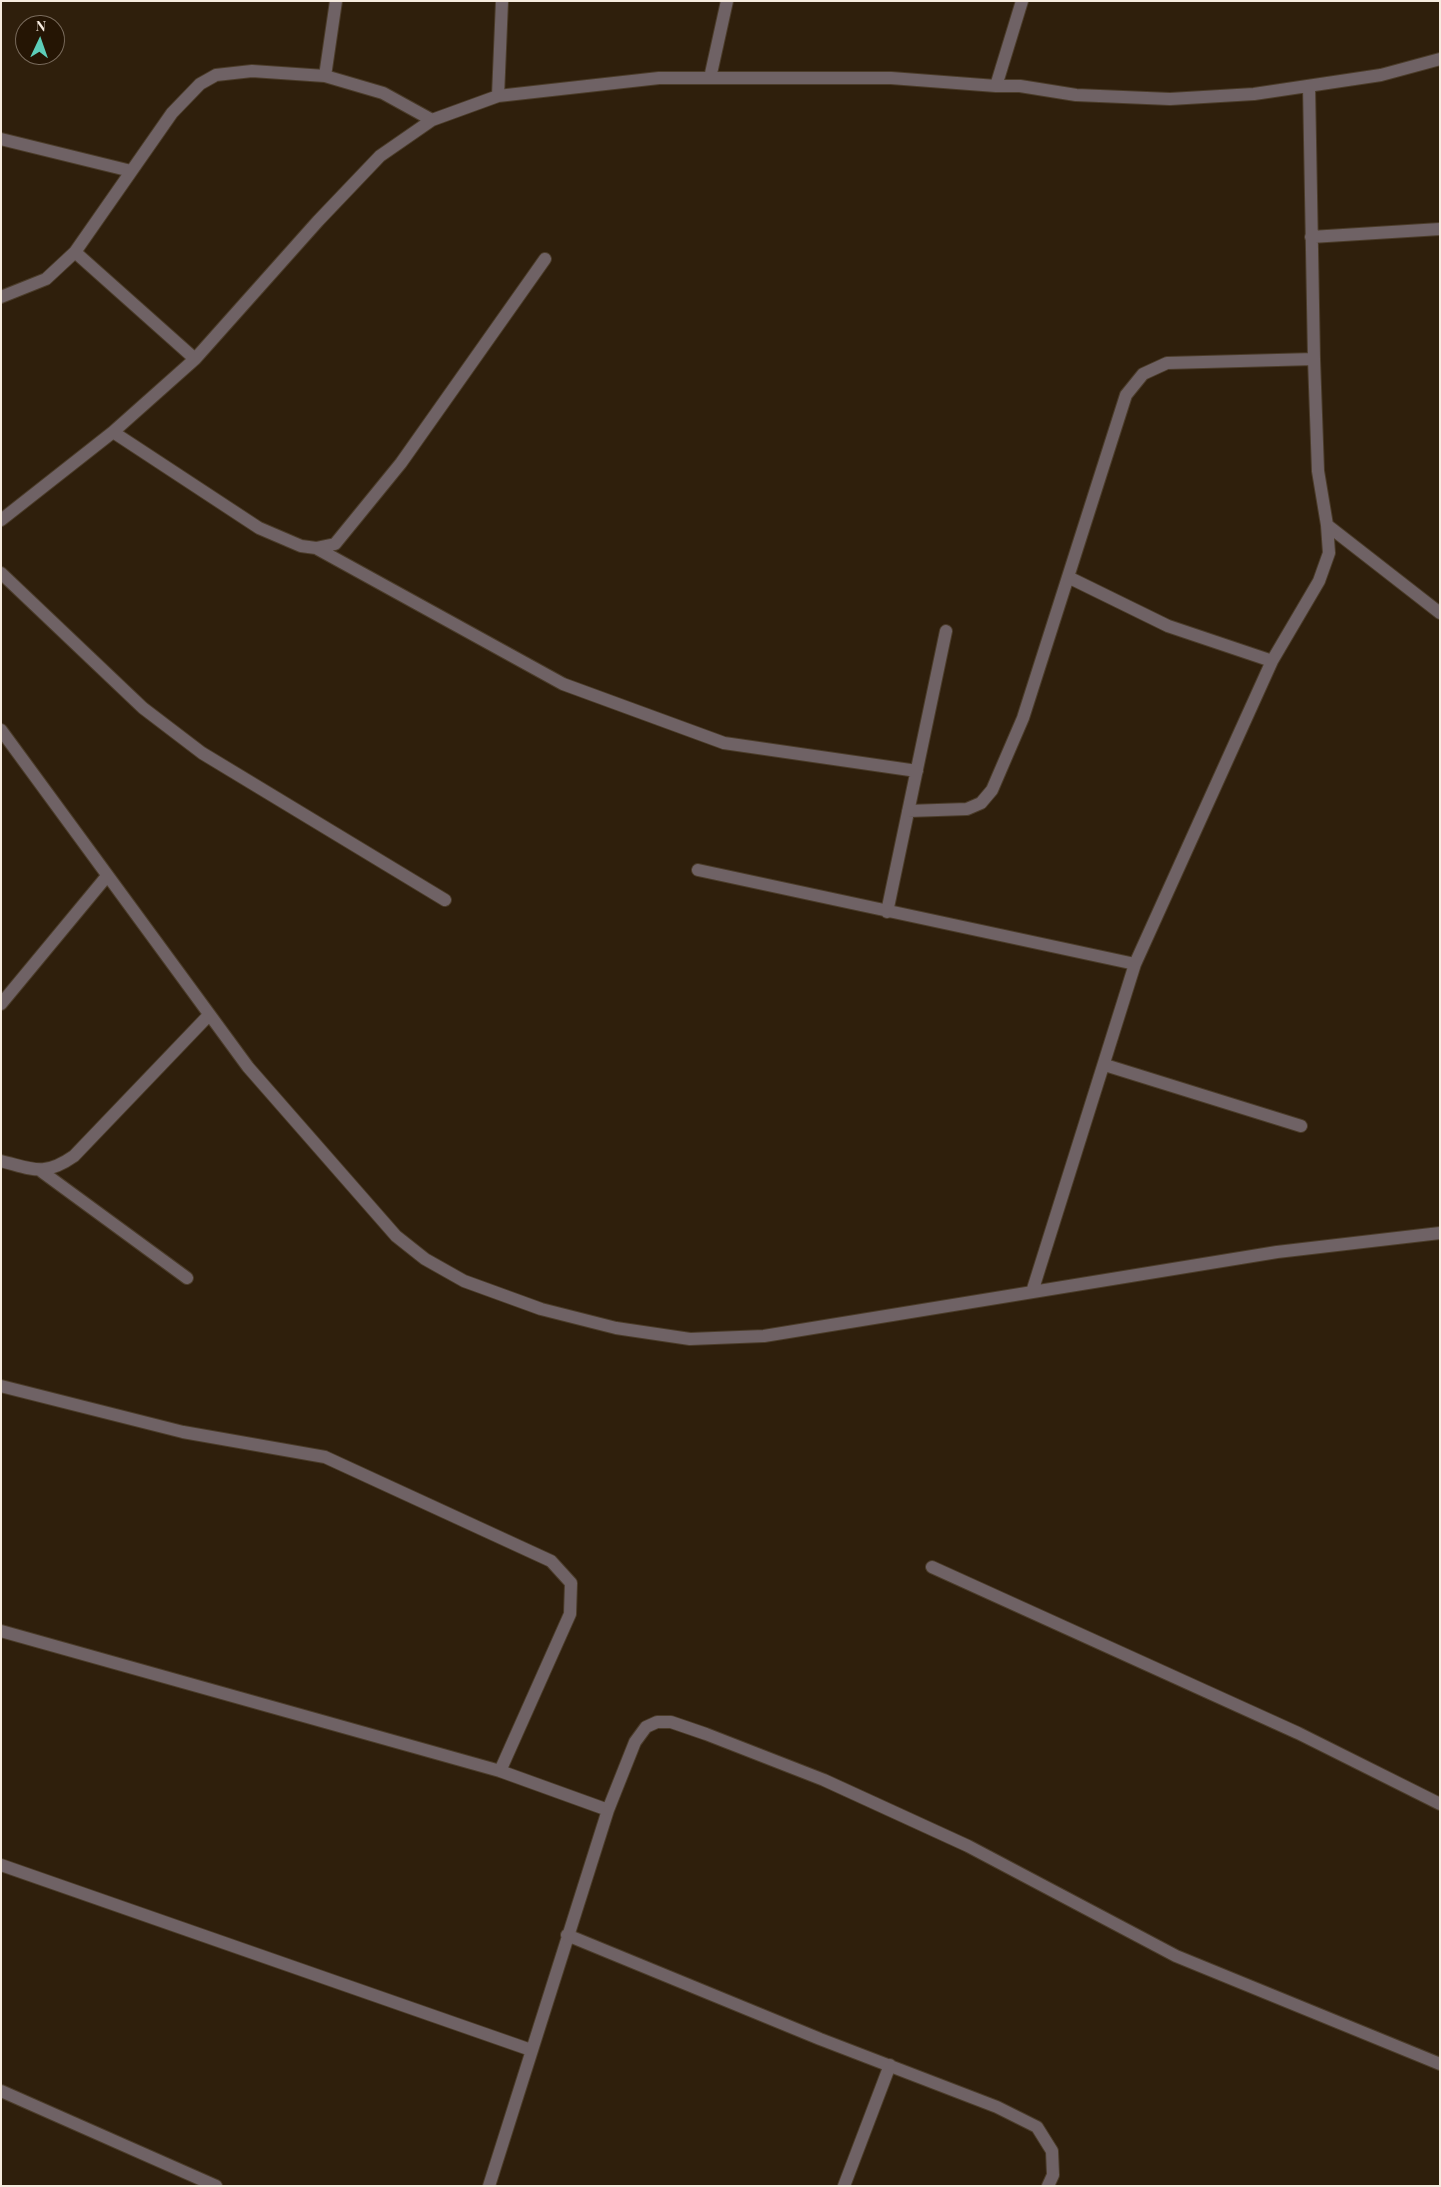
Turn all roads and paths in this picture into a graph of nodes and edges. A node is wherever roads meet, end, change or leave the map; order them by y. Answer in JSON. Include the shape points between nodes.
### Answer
{"nodes":[{"id":1,"x":336,"y":1,"type":"edge"},
{"id":2,"x":502,"y":1,"type":"edge"},
{"id":3,"x":727,"y":1,"type":"edge"},
{"id":4,"x":1022,"y":1,"type":"edge"},
{"id":5,"x":1440,"y":59,"type":"edge"},
{"id":6,"x":325,"y":76,"type":"junction"},
{"id":7,"x":710,"y":78,"type":"junction"},
{"id":8,"x":996,"y":86,"type":"junction"},
{"id":9,"x":1309,"y":86,"type":"junction"},
{"id":10,"x":498,"y":96,"type":"junction"},
{"id":11,"x":432,"y":120,"type":"junction"},
{"id":12,"x":1,"y":139,"type":"edge"},
{"id":13,"x":131,"y":171,"type":"junction"},
{"id":14,"x":1440,"y":228,"type":"edge"},
{"id":15,"x":1311,"y":237,"type":"junction"},
{"id":16,"x":76,"y":252,"type":"junction"},
{"id":17,"x":545,"y":259,"type":"dead end"},
{"id":18,"x":1,"y":297,"type":"edge"},
{"id":19,"x":195,"y":359,"type":"junction"},
{"id":20,"x":1314,"y":359,"type":"junction"},
{"id":21,"x":113,"y":432,"type":"junction"},
{"id":22,"x":1,"y":520,"type":"edge"},
{"id":23,"x":1327,"y":525,"type":"junction"},
{"id":24,"x":316,"y":548,"type":"junction"},
{"id":25,"x":1,"y":573,"type":"edge"},
{"id":26,"x":1068,"y":577,"type":"junction"},
{"id":27,"x":1440,"y":612,"type":"edge"},
{"id":28,"x":946,"y":631,"type":"dead end"},
{"id":29,"x":1272,"y":661,"type":"junction"},
{"id":30,"x":1,"y":730,"type":"edge"},
{"id":31,"x":917,"y":771,"type":"junction"},
{"id":32,"x":908,"y":811,"type":"junction"},
{"id":33,"x":698,"y":870,"type":"dead end"},
{"id":34,"x":107,"y":876,"type":"junction"},
{"id":35,"x":445,"y":900,"type":"dead end"},
{"id":36,"x":887,"y":912,"type":"junction"},
{"id":37,"x":1135,"y":964,"type":"junction"},
{"id":38,"x":1,"y":1004,"type":"edge"},
{"id":39,"x":209,"y":1015,"type":"junction"},
{"id":40,"x":1104,"y":1065,"type":"junction"},
{"id":41,"x":1301,"y":1126,"type":"dead end"},
{"id":42,"x":1,"y":1161,"type":"edge"},
{"id":43,"x":41,"y":1171,"type":"junction"},
{"id":44,"x":1440,"y":1233,"type":"edge"},
{"id":45,"x":187,"y":1278,"type":"dead end"},
{"id":46,"x":1032,"y":1292,"type":"junction"},
{"id":47,"x":1,"y":1386,"type":"edge"},
{"id":48,"x":932,"y":1567,"type":"dead end"},
{"id":49,"x":1,"y":1631,"type":"edge"},
{"id":50,"x":500,"y":1771,"type":"junction"},
{"id":51,"x":1440,"y":1804,"type":"edge"},
{"id":52,"x":608,"y":1810,"type":"junction"},
{"id":53,"x":1,"y":1865,"type":"edge"},
{"id":54,"x":567,"y":1935,"type":"junction"},
{"id":55,"x":531,"y":2050,"type":"junction"},
{"id":56,"x":1440,"y":2064,"type":"edge"},
{"id":57,"x":890,"y":2065,"type":"junction"},
{"id":58,"x":1,"y":2091,"type":"edge"},
{"id":59,"x":216,"y":2186,"type":"edge"},
{"id":60,"x":489,"y":2186,"type":"edge"},
{"id":61,"x":844,"y":2186,"type":"edge"},
{"id":62,"x":1048,"y":2186,"type":"edge"}],
"edges":[{"from":1,"to":6,"type":"street"},
{"from":2,"to":10,"type":"street"},
{"from":3,"to":7,"type":"street"},
{"from":4,"to":8,"type":"street"},
{"from":5,"to":9,"type":"street","via":[[1381,75]]},
{"from":6,"to":11,"type":"street","via":[[383,93]]},
{"from":6,"to":13,"type":"street","via":[[252,71],[216,75],[200,84],[172,113]]},
{"from":7,"to":8,"type":"street","via":[[891,78]]},
{"from":7,"to":10,"type":"street","via":[[659,78]]},
{"from":8,"to":9,"type":"street","via":[[1020,86],[1076,95],[1170,100]]},
{"from":9,"to":15,"type":"street"},
{"from":10,"to":11,"type":"street"},
{"from":11,"to":19,"type":"street","via":[[380,156]]},
{"from":12,"to":13,"type":"street"},
{"from":13,"to":16,"type":"street"},
{"from":14,"to":15,"type":"street"},
{"from":15,"to":20,"type":"street"},
{"from":16,"to":18,"type":"street","via":[[46,279]]},
{"from":16,"to":19,"type":"street"},
{"from":17,"to":24,"type":"street","via":[[401,463],[335,544]]},
{"from":19,"to":21,"type":"street"},
{"from":20,"to":23,"type":"street","via":[[1318,472]]},
{"from":20,"to":26,"type":"street","via":[[1167,363],[1144,374],[1126,395]]},
{"from":21,"to":22,"type":"street"},
{"from":21,"to":24,"type":"street","via":[[259,528],[301,546]]},
{"from":23,"to":27,"type":"street"},
{"from":23,"to":29,"type":"street","via":[[1329,553],[1319,582]]},
{"from":24,"to":31,"type":"street","via":[[563,684],[724,743]]},
{"from":25,"to":35,"type":"street","via":[[143,708],[202,752]]},
{"from":26,"to":29,"type":"street","via":[[1168,626]]},
{"from":26,"to":32,"type":"street","via":[[1023,718],[992,790],[981,803],[967,810]]},
{"from":28,"to":31,"type":"street"},
{"from":29,"to":37,"type":"street"},
{"from":30,"to":34,"type":"street"},
{"from":31,"to":32,"type":"street"},
{"from":32,"to":36,"type":"street"},
{"from":33,"to":36,"type":"street"},
{"from":34,"to":38,"type":"street"},
{"from":34,"to":39,"type":"street"},
{"from":36,"to":37,"type":"street"},
{"from":37,"to":40,"type":"street"},
{"from":39,"to":43,"type":"street","via":[[74,1156],[60,1166]]},
{"from":39,"to":46,"type":"street","via":[[248,1068],[396,1236],[426,1260],[464,1281],[541,1309],[616,1328],[699,1338],[764,1336]]},
{"from":40,"to":41,"type":"street"},
{"from":40,"to":46,"type":"street"},
{"from":42,"to":43,"type":"street"},
{"from":43,"to":45,"type":"street"},
{"from":44,"to":46,"type":"street","via":[[1277,1252]]},
{"from":47,"to":50,"type":"street","via":[[182,1432],[324,1457],[551,1560],[571,1583],[570,1614]]},
{"from":48,"to":51,"type":"street","via":[[1298,1733]]},
{"from":49,"to":50,"type":"street"},
{"from":50,"to":52,"type":"street"},
{"from":52,"to":54,"type":"street"},
{"from":52,"to":56,"type":"street","via":[[635,1742],[646,1727],[657,1722],[671,1722],[824,1780],[968,1846],[1176,1956]]},
{"from":53,"to":55,"type":"street"},
{"from":54,"to":55,"type":"street"},
{"from":54,"to":57,"type":"street"},
{"from":55,"to":60,"type":"street"},
{"from":57,"to":61,"type":"street"},
{"from":57,"to":62,"type":"street","via":[[997,2107],[1037,2127],[1052,2150],[1053,2175]]},
{"from":58,"to":59,"type":"street"}]}
